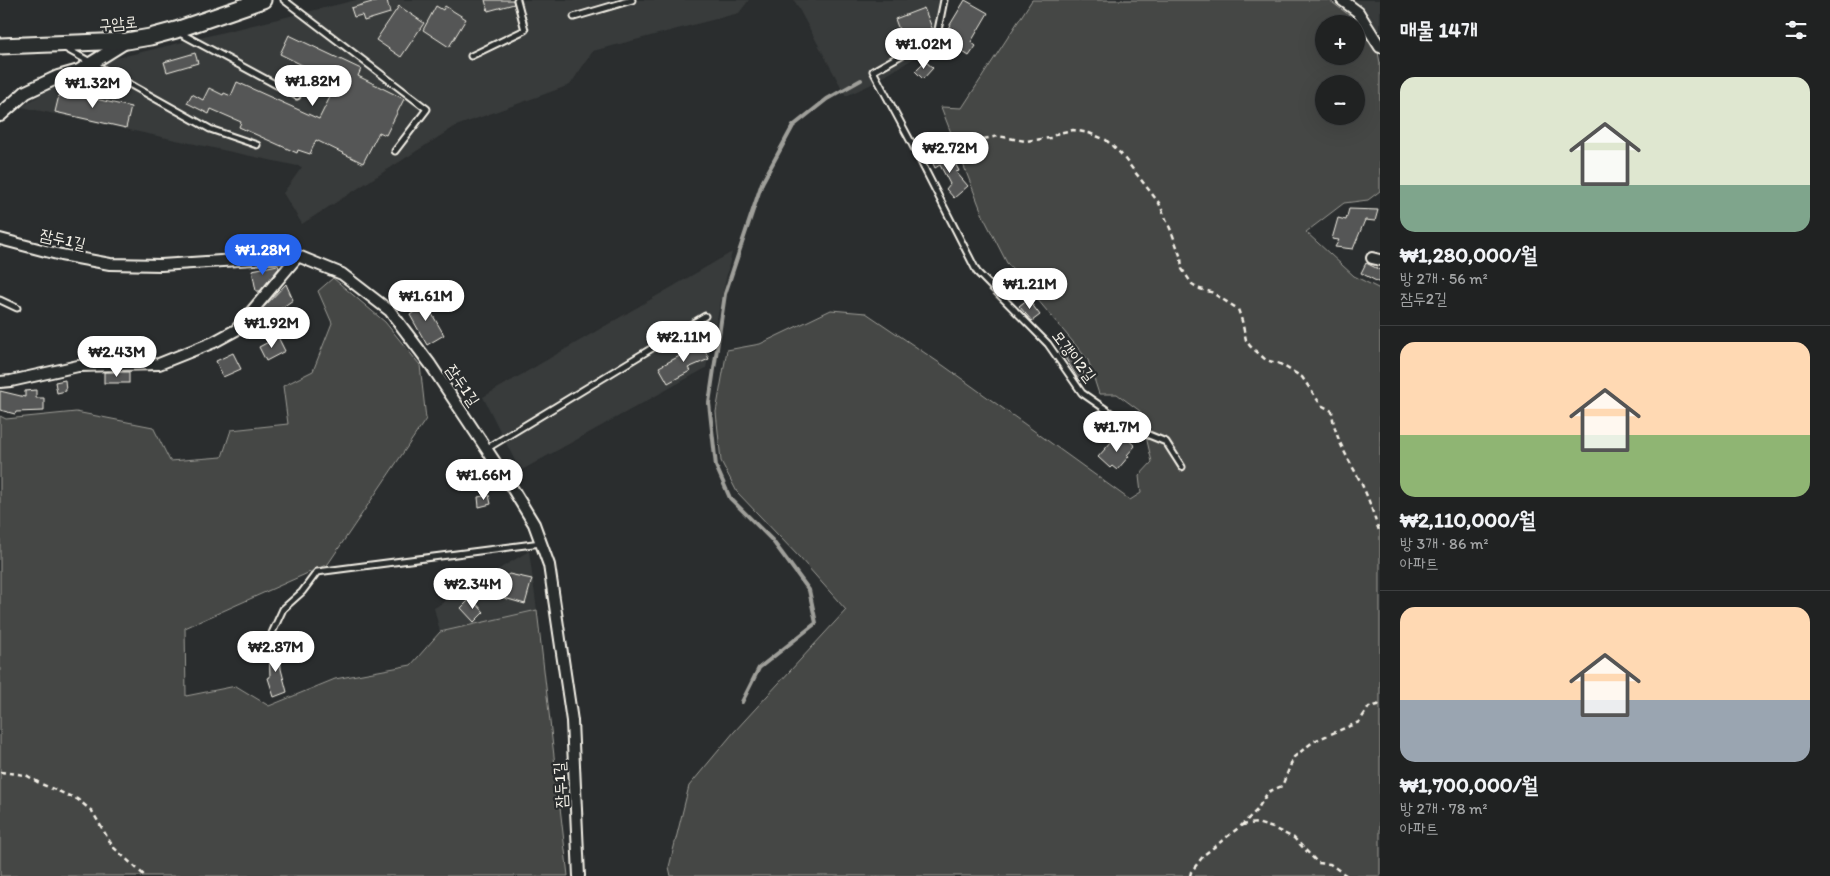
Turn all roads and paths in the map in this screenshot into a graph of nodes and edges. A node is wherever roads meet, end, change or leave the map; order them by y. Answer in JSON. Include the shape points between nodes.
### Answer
{"nodes":[{"id":1,"x":263,"y":0,"type":"edge"},
{"id":2,"x":284,"y":0,"type":"edge"},
{"id":3,"x":517,"y":0,"type":"edge"},
{"id":4,"x":632,"y":0,"type":"edge"},
{"id":5,"x":944,"y":0,"type":"edge"},
{"id":6,"x":1342,"y":0,"type":"edge"},
{"id":7,"x":574,"y":17,"type":"dead end"},
{"id":8,"x":176,"y":30,"type":"junction"},
{"id":9,"x":127,"y":40,"type":"junction"},
{"id":10,"x":58,"y":44,"type":"junction"},
{"id":11,"x":0,"y":46,"type":"edge"},
{"id":12,"x":1380,"y":47,"type":"edge"},
{"id":13,"x":471,"y":56,"type":"dead end"},
{"id":14,"x":92,"y":63,"type":"junction"},
{"id":15,"x":297,"y":96,"type":"dead end"},
{"id":16,"x":0,"y":115,"type":"edge"},
{"id":17,"x":911,"y":142,"type":"junction"},
{"id":18,"x":257,"y":145,"type":"dead end"},
{"id":19,"x":394,"y":151,"type":"dead end"},
{"id":20,"x":0,"y":240,"type":"edge"},
{"id":21,"x":298,"y":256,"type":"junction"},
{"id":22,"x":0,"y":300,"type":"edge"},
{"id":23,"x":17,"y":308,"type":"dead end"},
{"id":24,"x":705,"y":316,"type":"dead end"},
{"id":25,"x":0,"y":382,"type":"edge"},
{"id":26,"x":486,"y":449,"type":"junction"},
{"id":27,"x":1182,"y":467,"type":"dead end"},
{"id":28,"x":1380,"y":533,"type":"edge"},
{"id":29,"x":541,"y":543,"type":"junction"},
{"id":30,"x":272,"y":632,"type":"dead end"},
{"id":31,"x":1380,"y":702,"type":"edge"},
{"id":32,"x":0,"y":772,"type":"edge"},
{"id":33,"x":1242,"y":825,"type":"junction"},
{"id":34,"x":145,"y":876,"type":"edge"},
{"id":35,"x":579,"y":876,"type":"edge"},
{"id":36,"x":1190,"y":876,"type":"edge"},
{"id":37,"x":1346,"y":876,"type":"edge"}],
"edges":[{"from":1,"to":8,"type":"main road","name":"구암로"},
{"from":2,"to":19,"type":"lane","via":[[427,109]]},
{"from":3,"to":13,"type":"lane","via":[[524,30]]},
{"from":4,"to":7,"type":"lane"},
{"from":5,"to":17,"type":"lane","name":"모갱이2길","via":[[937,35],[873,71]]},
{"from":6,"to":12,"type":"street","via":[[1358,12]]},
{"from":8,"to":9,"type":"main road","name":"구암로"},
{"from":8,"to":15,"type":"lane"},
{"from":9,"to":10,"type":"main road","name":"구암로"},
{"from":9,"to":14,"type":"street"},
{"from":10,"to":11,"type":"main road","name":"구암로"},
{"from":10,"to":14,"type":"lane"},
{"from":14,"to":16,"type":"street","via":[[26,92]]},
{"from":14,"to":18,"type":"lane","via":[[210,129]]},
{"from":17,"to":27,"type":"lane","name":"모갱이2길","via":[[977,272],[1048,344],[1082,393],[1134,429],[1166,442]]},
{"from":17,"to":28,"type":"path","via":[[970,142],[998,136],[1025,141],[1050,138],[1058,132],[1073,130],[1089,132],[1106,140],[1159,203],[1172,233],[1182,270],[1192,284],[1238,309],[1250,346],[1266,360],[1302,377],[1320,405],[1332,411],[1333,426],[1373,508]]},
{"from":20,"to":21,"type":"street","name":"잠두1길","via":[[110,264],[161,265]]},
{"from":21,"to":25,"type":"street","via":[[236,330],[214,342],[160,364],[78,366]]},
{"from":21,"to":26,"type":"street","name":"잠두1길","via":[[342,274],[390,311],[430,364]]},
{"from":22,"to":23,"type":"lane"},
{"from":24,"to":26,"type":"lane"},
{"from":26,"to":29,"type":"street","name":"잠두1길","via":[[534,524]]},
{"from":29,"to":30,"type":"lane","via":[[317,572],[283,609]]},
{"from":29,"to":35,"type":"street","name":"잠두1길","via":[[549,565],[572,721]]},
{"from":31,"to":33,"type":"path","via":[[1369,707],[1359,722],[1314,740],[1294,757],[1282,786],[1268,792]]},
{"from":32,"to":34,"type":"path","via":[[26,775],[77,799],[92,811],[113,847]]},
{"from":33,"to":36,"type":"path","via":[[1204,855]]},
{"from":33,"to":37,"type":"path","via":[[1257,823],[1294,838],[1318,863],[1330,864]]}]}
